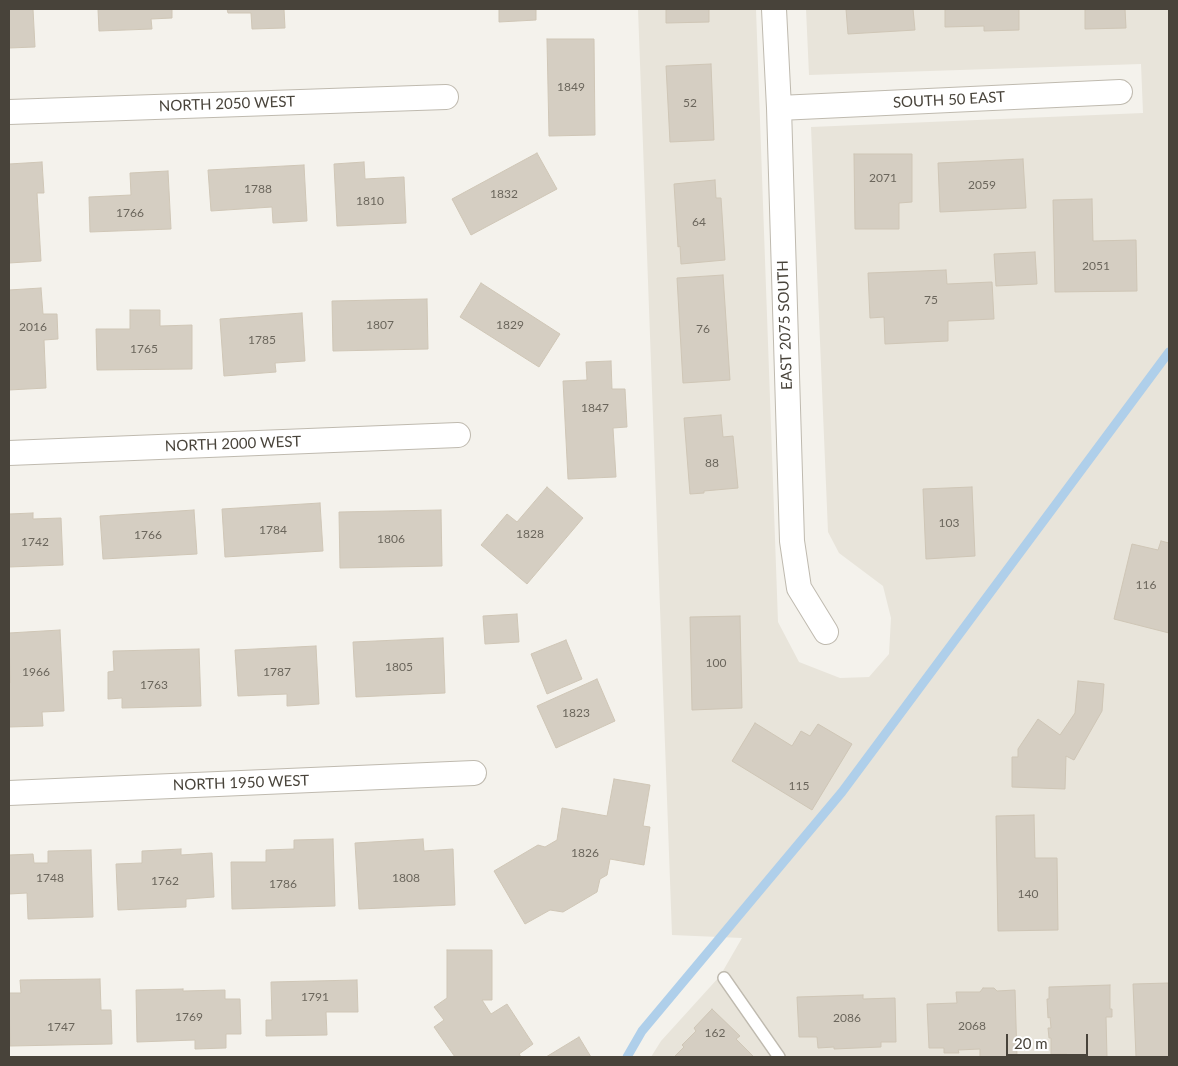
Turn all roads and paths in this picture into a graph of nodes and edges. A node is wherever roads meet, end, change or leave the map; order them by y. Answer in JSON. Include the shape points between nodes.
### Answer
{"nodes":[{"id":1,"x":774,"y":9,"type":"edge"},
{"id":2,"x":1120,"y":92,"type":"dead end"},
{"id":3,"x":446,"y":96,"type":"dead end"},
{"id":4,"x":779,"y":108,"type":"junction"},
{"id":5,"x":9,"y":112,"type":"edge"},
{"id":6,"x":458,"y":435,"type":"dead end"},
{"id":7,"x":9,"y":453,"type":"edge"},
{"id":8,"x":826,"y":632,"type":"dead end"},
{"id":9,"x":474,"y":773,"type":"dead end"},
{"id":10,"x":9,"y":793,"type":"edge"},
{"id":11,"x":724,"y":978,"type":"dead end"},
{"id":12,"x":779,"y":1057,"type":"edge"}],
"edges":[{"from":1,"to":4,"type":"street","name":"EAST 2075 SOUTH"},
{"from":2,"to":4,"type":"street","name":"SOUTH 50 EAST"},
{"from":3,"to":5,"type":"street","name":"NORTH 2050 WEST"},
{"from":4,"to":8,"type":"street","name":"EAST 2075 SOUTH","via":[[792,541],[799,588]]},
{"from":6,"to":7,"type":"street","name":"NORTH 2000 WEST"},
{"from":9,"to":10,"type":"street","name":"NORTH 1950 WEST"},
{"from":11,"to":12,"type":"lane"}]}
